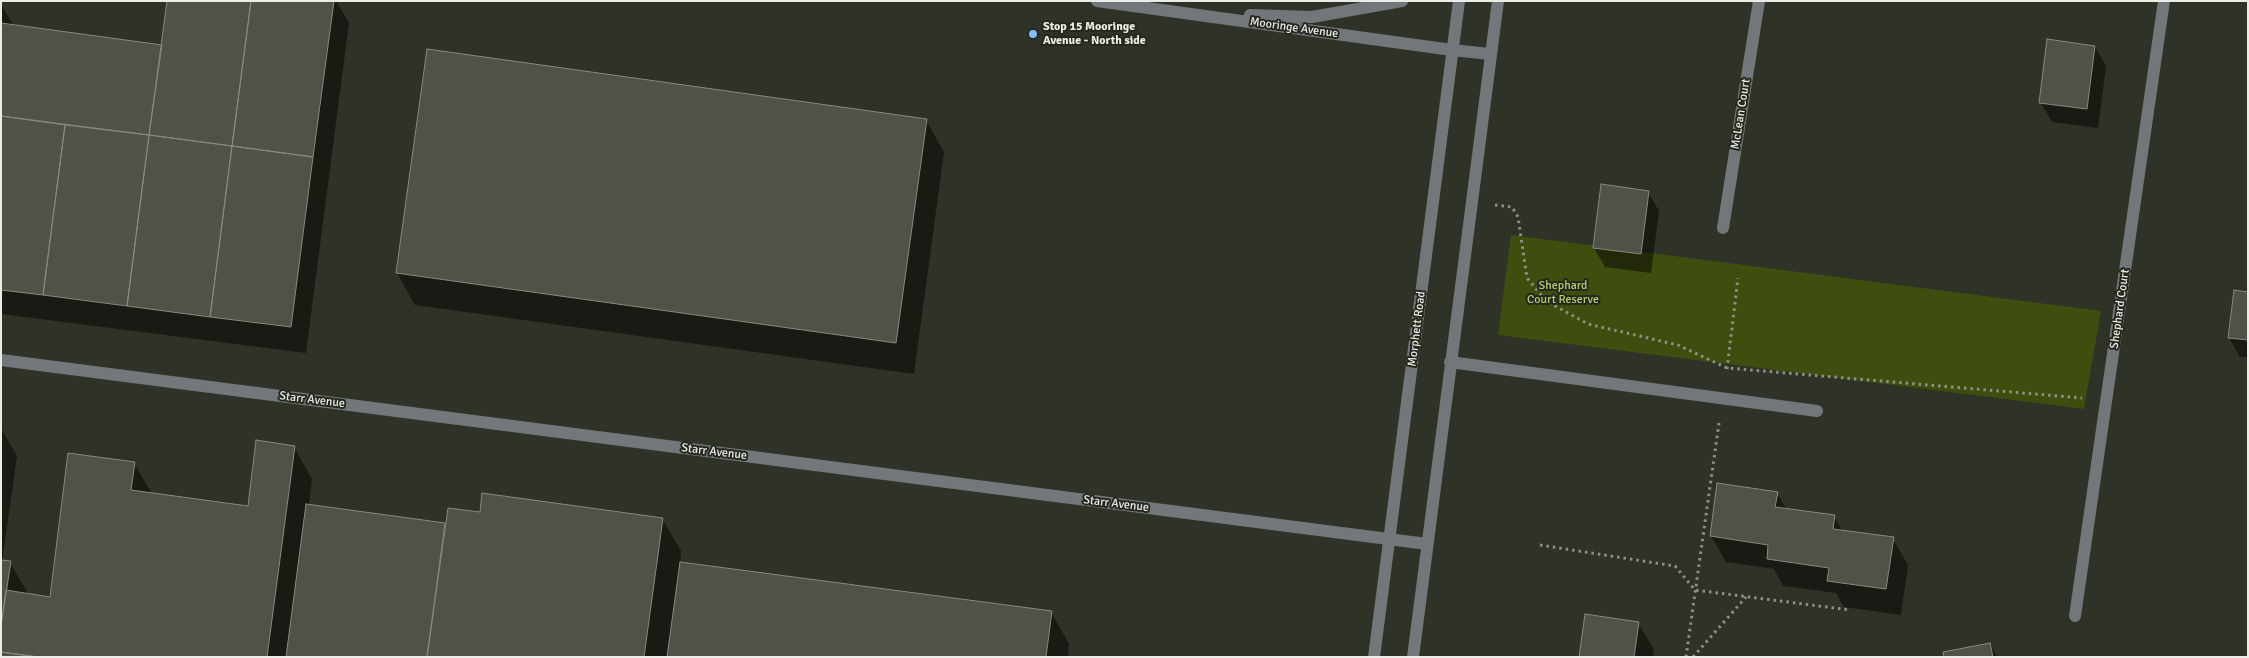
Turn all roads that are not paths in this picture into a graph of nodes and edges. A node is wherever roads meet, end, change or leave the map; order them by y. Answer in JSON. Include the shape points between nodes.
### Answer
{"nodes":[{"id":1,"x":1097,"y":1,"type":"edge"},
{"id":2,"x":1402,"y":1,"type":"edge"},
{"id":3,"x":1459,"y":1,"type":"edge"},
{"id":4,"x":1498,"y":1,"type":"edge"},
{"id":5,"x":1760,"y":1,"type":"edge"},
{"id":6,"x":2164,"y":1,"type":"edge"},
{"id":7,"x":1187,"y":13,"type":"junction"},
{"id":8,"x":1452,"y":50,"type":"junction"},
{"id":9,"x":1490,"y":54,"type":"junction"},
{"id":10,"x":1723,"y":228,"type":"dead end"},
{"id":11,"x":1,"y":360,"type":"edge"},
{"id":12,"x":1450,"y":362,"type":"junction"},
{"id":13,"x":1817,"y":411,"type":"dead end"},
{"id":14,"x":1390,"y":540,"type":"junction"},
{"id":15,"x":1427,"y":544,"type":"junction"},
{"id":16,"x":2075,"y":616,"type":"dead end"},
{"id":17,"x":1374,"y":657,"type":"edge"},
{"id":18,"x":1413,"y":657,"type":"edge"}],
"edges":[{"from":1,"to":7,"type":"street","name":"Mooringe Avenue"},
{"from":2,"to":7,"type":"street","via":[[1312,17]]},
{"from":3,"to":8,"type":"street","name":"Morphett Road"},
{"from":4,"to":9,"type":"street"},
{"from":5,"to":10,"type":"street","name":"McLean Court"},
{"from":6,"to":16,"type":"street","name":"Shephard Court"},
{"from":7,"to":8,"type":"street","name":"Mooringe Avenue"},
{"from":8,"to":9,"type":"street","name":"Mooringe Avenue"},
{"from":8,"to":14,"type":"street","name":"Morphett Road"},
{"from":9,"to":12,"type":"street"},
{"from":11,"to":14,"type":"street","name":"Starr Avenue"},
{"from":12,"to":13,"type":"street"},
{"from":12,"to":15,"type":"street"},
{"from":14,"to":15,"type":"street","name":"Starr Avenue"},
{"from":14,"to":17,"type":"street","name":"Morphett Road"},
{"from":15,"to":18,"type":"street"}]}
